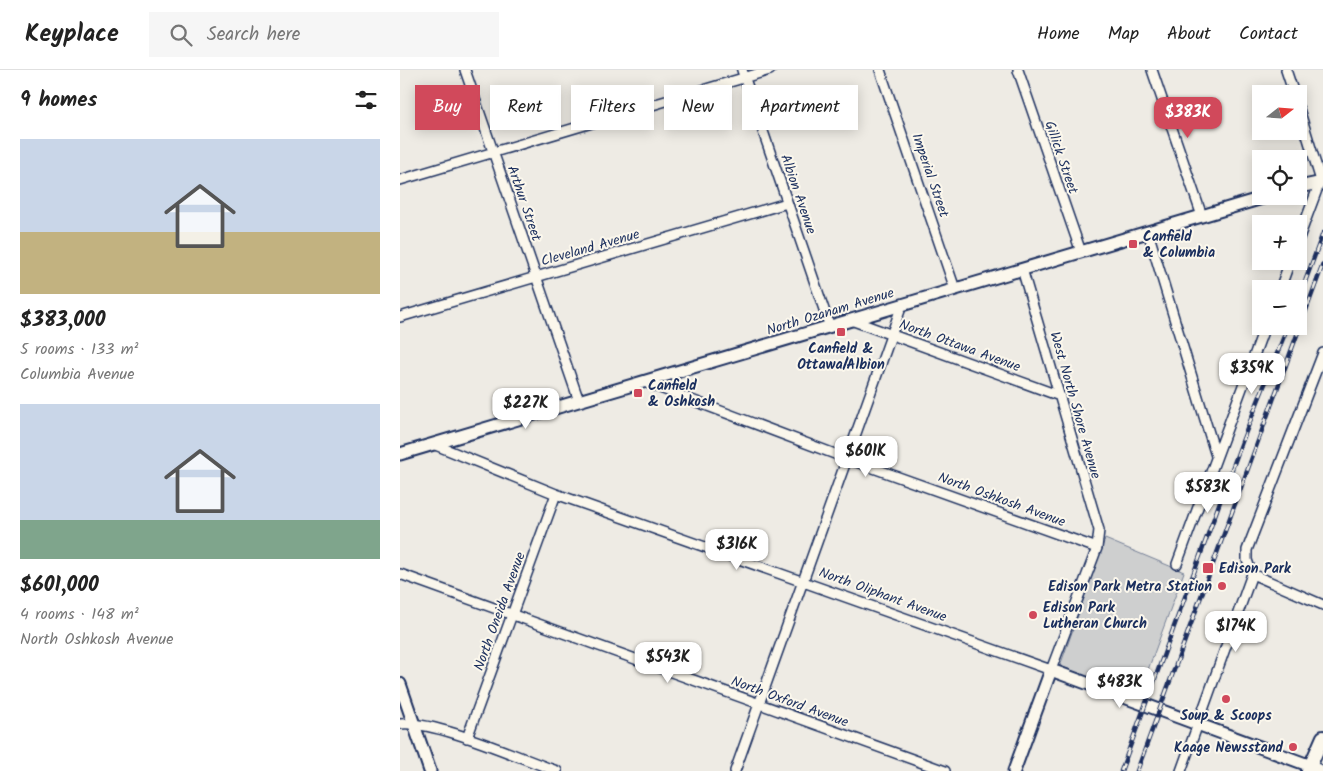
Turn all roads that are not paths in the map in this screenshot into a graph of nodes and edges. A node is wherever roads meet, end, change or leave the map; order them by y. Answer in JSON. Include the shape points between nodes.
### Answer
{"nodes":[{"id":1,"x":465,"y":70,"type":"edge"},
{"id":2,"x":770,"y":70,"type":"edge"},
{"id":3,"x":880,"y":70,"type":"edge"},
{"id":4,"x":1018,"y":70,"type":"edge"},
{"id":5,"x":1152,"y":70,"type":"edge"},
{"id":6,"x":1286,"y":70,"type":"edge"},
{"id":7,"x":743,"y":74,"type":"edge"},
{"id":8,"x":1291,"y":85,"type":"edge"},
{"id":9,"x":1308,"y":136,"type":"edge"},
{"id":10,"x":493,"y":152,"type":"junction"},
{"id":11,"x":1322,"y":179,"type":"edge"},
{"id":12,"x":400,"y":180,"type":"edge"},
{"id":13,"x":1307,"y":184,"type":"edge"},
{"id":14,"x":1252,"y":201,"type":"edge"},
{"id":15,"x":788,"y":203,"type":"junction"},
{"id":16,"x":1202,"y":216,"type":"junction"},
{"id":17,"x":1307,"y":217,"type":"edge"},
{"id":18,"x":1148,"y":232,"type":"junction"},
{"id":19,"x":1081,"y":252,"type":"junction"},
{"id":20,"x":1022,"y":269,"type":"junction"},
{"id":21,"x":536,"y":277,"type":"junction"},
{"id":22,"x":955,"y":289,"type":"junction"},
{"id":23,"x":902,"y":305,"type":"junction"},
{"id":24,"x":400,"y":317,"type":"edge"},
{"id":25,"x":851,"y":320,"type":"junction"},
{"id":26,"x":830,"y":327,"type":"junction"},
{"id":27,"x":892,"y":335,"type":"junction"},
{"id":28,"x":1262,"y":335,"type":"edge"},
{"id":29,"x":1322,"y":359,"type":"edge"},
{"id":30,"x":644,"y":382,"type":"junction"},
{"id":31,"x":1060,"y":396,"type":"junction"},
{"id":32,"x":579,"y":401,"type":"junction"},
{"id":33,"x":433,"y":444,"type":"junction"},
{"id":34,"x":400,"y":454,"type":"edge"},
{"id":35,"x":1216,"y":456,"type":"junction"},
{"id":36,"x":848,"y":459,"type":"junction"},
{"id":37,"x":556,"y":494,"type":"junction"},
{"id":38,"x":1097,"y":548,"type":"junction"},
{"id":39,"x":1176,"y":564,"type":"dead end"},
{"id":40,"x":400,"y":574,"type":"edge"},
{"id":41,"x":1252,"y":574,"type":"junction"},
{"id":42,"x":803,"y":582,"type":"junction"},
{"id":43,"x":1323,"y":605,"type":"edge"},
{"id":44,"x":512,"y":616,"type":"junction"},
{"id":45,"x":1051,"y":670,"type":"junction"},
{"id":46,"x":400,"y":684,"type":"edge"},
{"id":47,"x":759,"y":704,"type":"junction"},
{"id":48,"x":413,"y":723,"type":"junction"},
{"id":49,"x":1199,"y":723,"type":"junction"},
{"id":50,"x":400,"y":724,"type":"edge"},
{"id":51,"x":1323,"y":737,"type":"edge"},
{"id":52,"x":467,"y":738,"type":"junction"},
{"id":53,"x":1310,"y":768,"type":"edge"},
{"id":54,"x":430,"y":771,"type":"edge"},
{"id":55,"x":557,"y":771,"type":"edge"},
{"id":56,"x":734,"y":771,"type":"edge"},
{"id":57,"x":945,"y":771,"type":"edge"},
{"id":58,"x":1014,"y":771,"type":"edge"},
{"id":59,"x":1181,"y":771,"type":"edge"},
{"id":60,"x":1323,"y":771,"type":"edge"}],
"edges":[{"from":1,"to":10,"type":"street","name":"Arthur Street"},
{"from":2,"to":7,"type":"street"},
{"from":3,"to":22,"type":"street","name":"Imperial Street"},
{"from":4,"to":19,"type":"street","name":"Gillick Street"},
{"from":5,"to":16,"type":"street"},
{"from":6,"to":8,"type":"street"},
{"from":7,"to":10,"type":"street"},
{"from":7,"to":15,"type":"street","name":"Albion Avenue"},
{"from":9,"to":11,"type":"street"},
{"from":10,"to":12,"type":"street"},
{"from":10,"to":21,"type":"street","name":"Arthur Street"},
{"from":11,"to":13,"type":"street"},
{"from":11,"to":17,"type":"street"},
{"from":14,"to":16,"type":"street","name":"North Ozanam Avenue"},
{"from":15,"to":21,"type":"street","name":"Cleveland Avenue"},
{"from":15,"to":26,"type":"street","name":"Albion Avenue"},
{"from":16,"to":18,"type":"street","name":"North Ozanam Avenue"},
{"from":18,"to":19,"type":"street","name":"North Ozanam Avenue"},
{"from":18,"to":35,"type":"street"},
{"from":19,"to":20,"type":"street","name":"North Ozanam Avenue"},
{"from":20,"to":22,"type":"street","name":"North Ozanam Avenue"},
{"from":20,"to":31,"type":"street","name":"West North Shore Avenue"},
{"from":21,"to":24,"type":"street","name":"Cleveland Avenue"},
{"from":21,"to":32,"type":"street","name":"Arthur Street"},
{"from":22,"to":23,"type":"street","name":"North Ozanam Avenue"},
{"from":23,"to":25,"type":"street","name":"North Ozanam Avenue"},
{"from":23,"to":27,"type":"street"},
{"from":25,"to":26,"type":"street","name":"North Ozanam Avenue"},
{"from":25,"to":27,"type":"street","name":"North Ottawa Avenue"},
{"from":26,"to":30,"type":"street","name":"North Ozanam Avenue"},
{"from":27,"to":31,"type":"street","name":"North Ottawa Avenue"},
{"from":27,"to":36,"type":"street"},
{"from":28,"to":35,"type":"street"},
{"from":29,"to":41,"type":"street","via":[[1247,550]]},
{"from":30,"to":32,"type":"street","name":"North Ozanam Avenue"},
{"from":30,"to":36,"type":"street","name":"North Oshkosh Avenue"},
{"from":31,"to":38,"type":"street","name":"West North Shore Avenue","via":[[1099,530]]},
{"from":32,"to":33,"type":"street","name":"North Ozanam Avenue"},
{"from":33,"to":34,"type":"street","name":"North Ozanam Avenue"},
{"from":33,"to":37,"type":"street","name":"North Oliphant Avenue"},
{"from":35,"to":39,"type":"street"},
{"from":36,"to":38,"type":"street","name":"North Oshkosh Avenue"},
{"from":36,"to":42,"type":"street"},
{"from":37,"to":42,"type":"street","name":"North Oliphant Avenue"},
{"from":37,"to":44,"type":"street","name":"North Oneida Avenue"},
{"from":38,"to":45,"type":"street"},
{"from":40,"to":44,"type":"street","name":"North Oxford Avenue"},
{"from":41,"to":43,"type":"street"},
{"from":41,"to":49,"type":"street"},
{"from":42,"to":45,"type":"street","name":"North Oliphant Avenue"},
{"from":42,"to":47,"type":"street"},
{"from":44,"to":47,"type":"street","name":"North Oxford Avenue"},
{"from":44,"to":52,"type":"street","name":"North Oneida Avenue"},
{"from":45,"to":49,"type":"street","name":"North Oliphant Avenue"},
{"from":45,"to":58,"type":"street"},
{"from":46,"to":48,"type":"street"},
{"from":47,"to":56,"type":"street"},
{"from":47,"to":57,"type":"street","name":"North Oxford Avenue"},
{"from":48,"to":50,"type":"street"},
{"from":48,"to":52,"type":"street"},
{"from":48,"to":54,"type":"street"},
{"from":49,"to":53,"type":"street","name":"North Oliphant Avenue"},
{"from":49,"to":59,"type":"street"},
{"from":51,"to":53,"type":"main road"},
{"from":52,"to":55,"type":"street"},
{"from":53,"to":60,"type":"street","name":"North Oliphant Avenue"}]}
